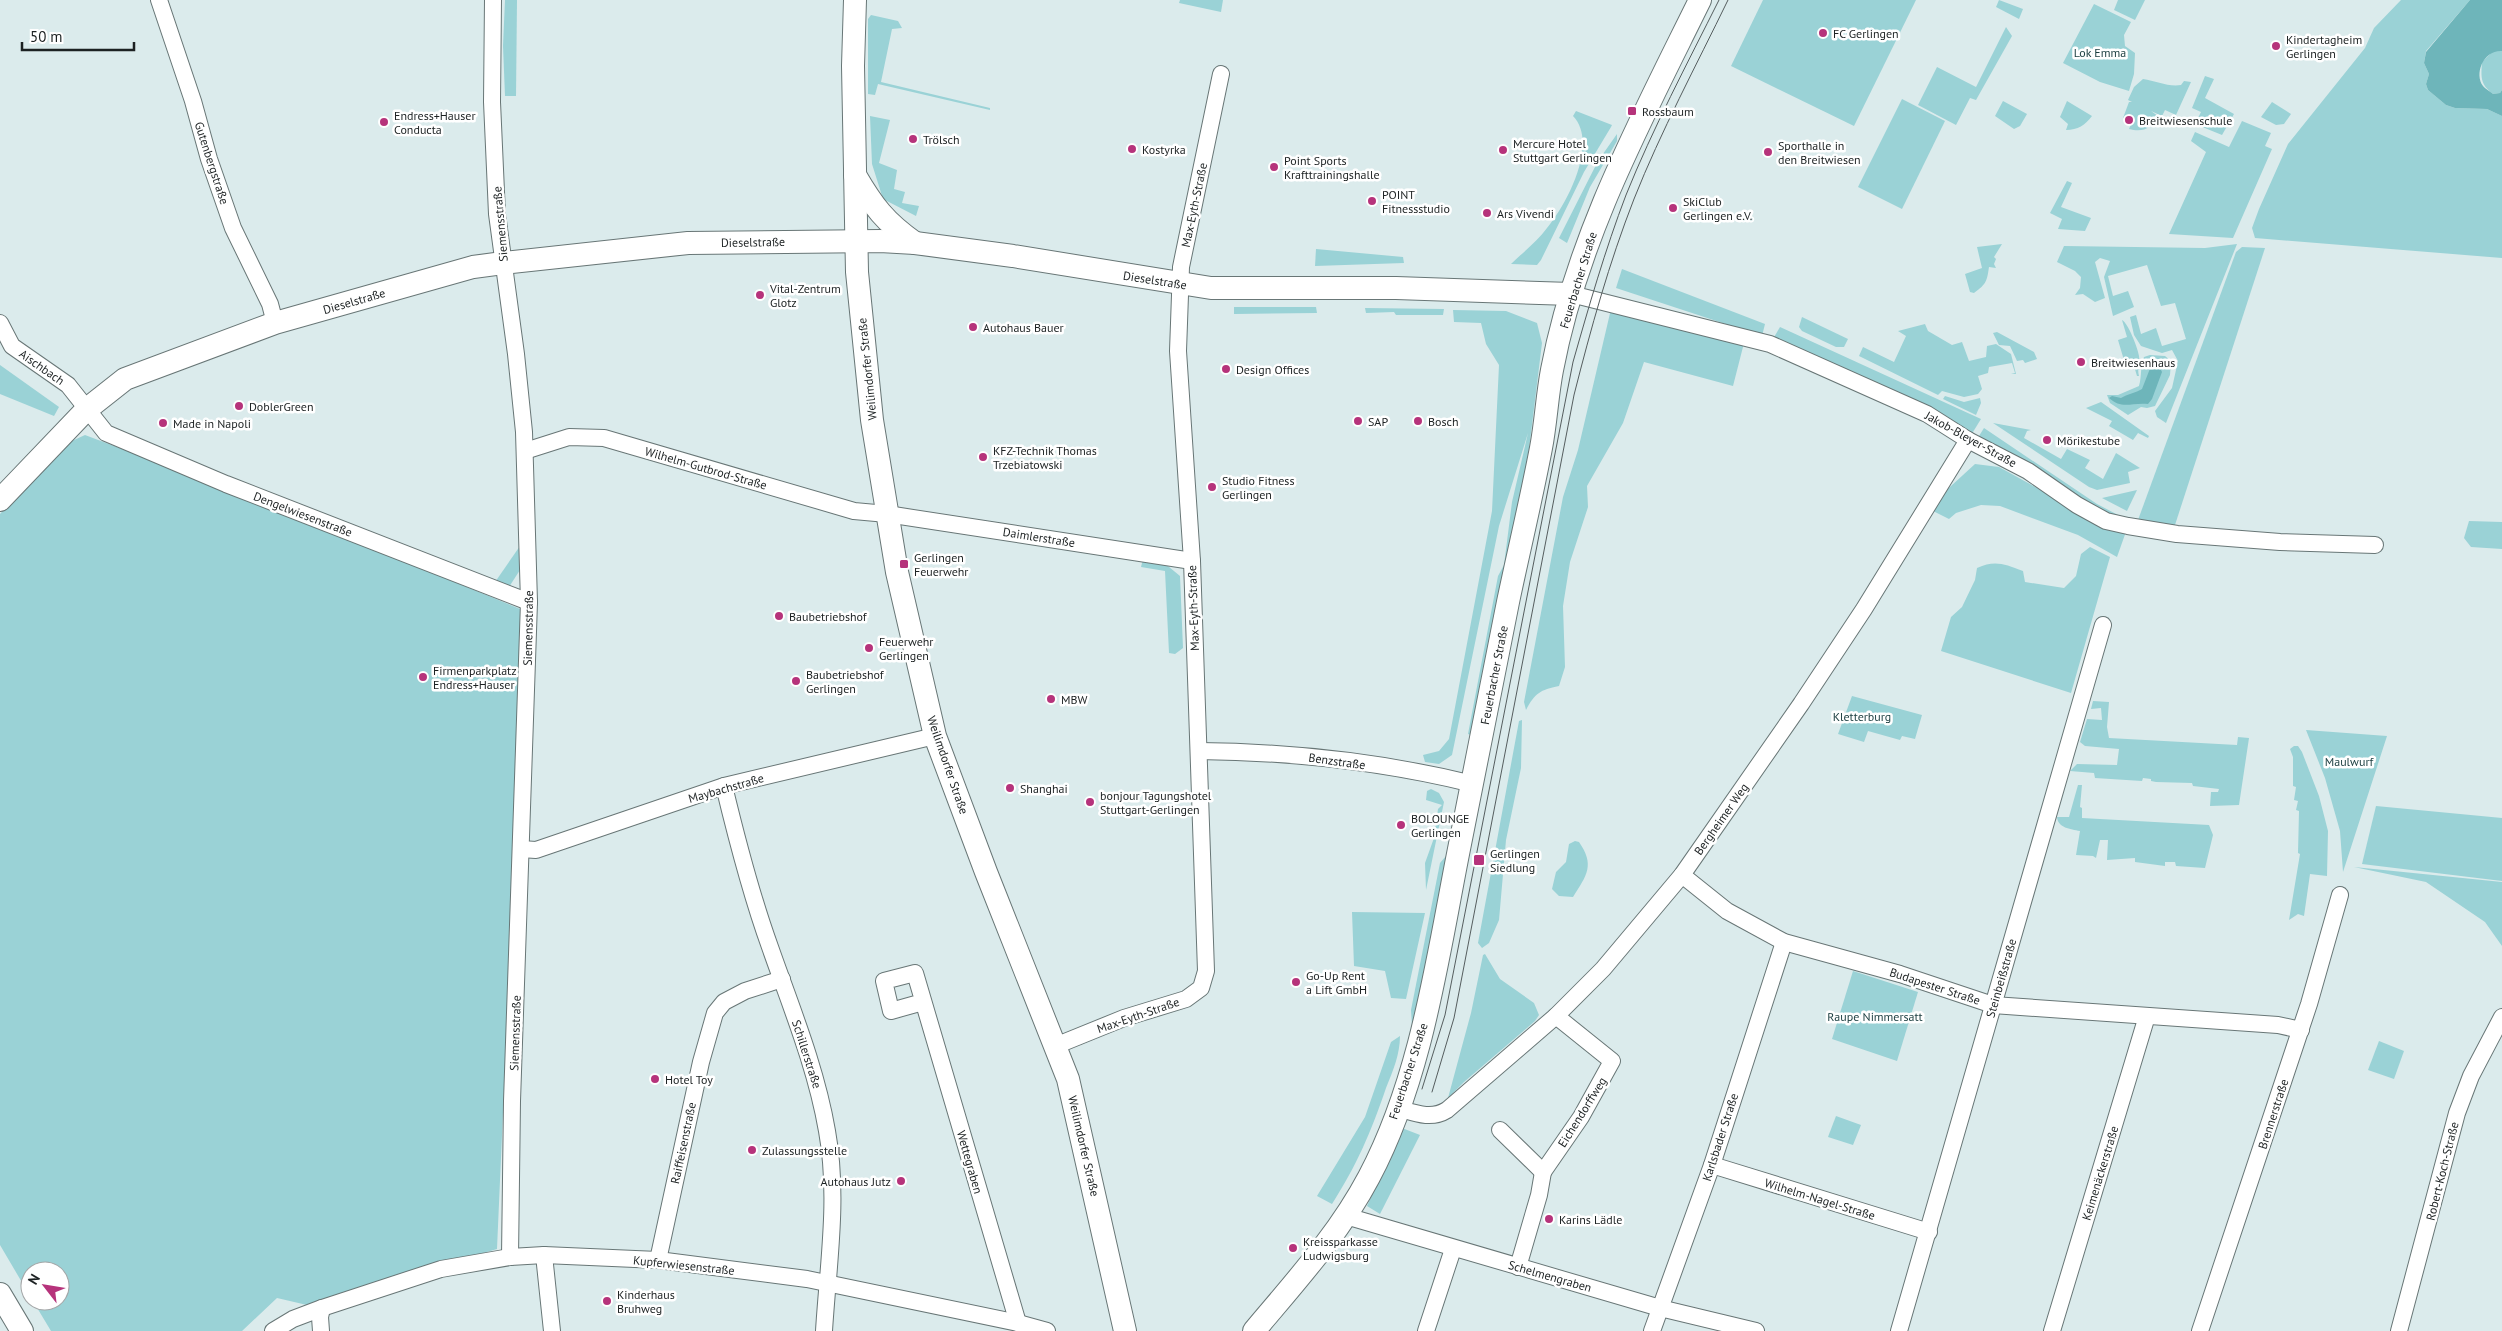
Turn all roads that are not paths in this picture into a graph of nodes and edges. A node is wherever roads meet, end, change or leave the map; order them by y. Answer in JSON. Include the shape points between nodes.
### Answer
{"nodes":[{"id":1,"x":159,"y":0,"type":"edge"},
{"id":2,"x":493,"y":0,"type":"edge"},
{"id":3,"x":855,"y":0,"type":"edge"},
{"id":4,"x":1700,"y":0,"type":"edge"},
{"id":5,"x":1222,"y":74,"type":"dead end"},
{"id":6,"x":855,"y":174,"type":"junction"},
{"id":7,"x":855,"y":241,"type":"junction"},
{"id":8,"x":915,"y":243,"type":"junction"},
{"id":9,"x":503,"y":263,"type":"junction"},
{"id":10,"x":1180,"y":285,"type":"junction"},
{"id":11,"x":1571,"y":294,"type":"junction"},
{"id":12,"x":0,"y":323,"type":"edge"},
{"id":13,"x":275,"y":323,"type":"junction"},
{"id":14,"x":87,"y":409,"type":"junction"},
{"id":15,"x":1968,"y":440,"type":"junction"},
{"id":16,"x":524,"y":451,"type":"junction"},
{"id":17,"x":0,"y":500,"type":"edge"},
{"id":18,"x":887,"y":514,"type":"junction"},
{"id":19,"x":2375,"y":546,"type":"dead end"},
{"id":20,"x":1192,"y":561,"type":"junction"},
{"id":21,"x":529,"y":602,"type":"junction"},
{"id":22,"x":2103,"y":625,"type":"dead end"},
{"id":23,"x":935,"y":736,"type":"junction"},
{"id":24,"x":1199,"y":751,"type":"junction"},
{"id":25,"x":1473,"y":784,"type":"junction"},
{"id":26,"x":724,"y":786,"type":"junction"},
{"id":27,"x":521,"y":849,"type":"junction"},
{"id":28,"x":1682,"y":875,"type":"junction"},
{"id":29,"x":2340,"y":896,"type":"dead end"},
{"id":30,"x":1784,"y":942,"type":"junction"},
{"id":31,"x":782,"y":979,"type":"junction"},
{"id":32,"x":923,"y":1002,"type":"dead end"},
{"id":33,"x":1993,"y":1005,"type":"junction"},
{"id":34,"x":1556,"y":1016,"type":"junction"},
{"id":35,"x":2147,"y":1016,"type":"junction"},
{"id":36,"x":2502,"y":1017,"type":"edge"},
{"id":37,"x":2301,"y":1030,"type":"junction"},
{"id":38,"x":1055,"y":1046,"type":"junction"},
{"id":39,"x":1398,"y":1108,"type":"junction"},
{"id":40,"x":1500,"y":1130,"type":"dead end"},
{"id":41,"x":1712,"y":1165,"type":"junction"},
{"id":42,"x":1543,"y":1172,"type":"junction"},
{"id":43,"x":1346,"y":1216,"type":"junction"},
{"id":44,"x":1929,"y":1232,"type":"junction"},
{"id":45,"x":1453,"y":1248,"type":"junction"},
{"id":46,"x":544,"y":1256,"type":"junction"},
{"id":47,"x":510,"y":1257,"type":"junction"},
{"id":48,"x":658,"y":1260,"type":"junction"},
{"id":49,"x":1518,"y":1267,"type":"junction"},
{"id":50,"x":827,"y":1283,"type":"junction"},
{"id":51,"x":0,"y":1294,"type":"edge"},
{"id":52,"x":322,"y":1308,"type":"junction"},
{"id":53,"x":1660,"y":1308,"type":"junction"},
{"id":54,"x":1018,"y":1323,"type":"junction"},
{"id":55,"x":22,"y":1331,"type":"edge"},
{"id":56,"x":273,"y":1331,"type":"edge"},
{"id":57,"x":321,"y":1331,"type":"edge"},
{"id":58,"x":552,"y":1331,"type":"edge"},
{"id":59,"x":824,"y":1331,"type":"edge"},
{"id":60,"x":1048,"y":1331,"type":"edge"},
{"id":61,"x":1124,"y":1331,"type":"edge"},
{"id":62,"x":1254,"y":1331,"type":"edge"},
{"id":63,"x":1426,"y":1331,"type":"edge"},
{"id":64,"x":1652,"y":1331,"type":"edge"},
{"id":65,"x":1756,"y":1331,"type":"edge"},
{"id":66,"x":1900,"y":1331,"type":"edge"},
{"id":67,"x":2052,"y":1331,"type":"edge"},
{"id":68,"x":2200,"y":1331,"type":"edge"},
{"id":69,"x":2399,"y":1331,"type":"edge"}],
"edges":[{"from":1,"to":13,"type":"street","name":"Gutenbergstraße","via":[[230,219],[270,304]]},
{"from":2,"to":9,"type":"street","name":"Siemensstraße","via":[[492,102],[498,229]]},
{"from":3,"to":6,"type":"main road","name":"Weilimdorfer Straße"},
{"from":4,"to":11,"type":"main road","name":"Feuerbacher Straße","via":[[1611,180]]},
{"from":5,"to":10,"type":"street","name":"Max-Eyth-Straße","via":[[1181,267]]},
{"from":6,"to":7,"type":"main road","name":"Weilimdorfer Straße"},
{"from":6,"to":8,"type":"main road","via":[[892,227]]},
{"from":7,"to":8,"type":"main road","name":"Dieselstraße"},
{"from":7,"to":9,"type":"main road","name":"Dieselstraße","via":[[688,243]]},
{"from":7,"to":18,"type":"main road","name":"Weilimdorfer Straße","via":[[867,379]]},
{"from":8,"to":10,"type":"main road","name":"Dieselstraße","via":[[1013,256]]},
{"from":9,"to":13,"type":"main road","name":"Dieselstraße","via":[[473,267]]},
{"from":9,"to":16,"type":"street","name":"Siemensstraße","via":[[516,354]]},
{"from":10,"to":11,"type":"main road","name":"Dieselstraße"},
{"from":10,"to":20,"type":"street","name":"Max-Eyth-Straße","via":[[1178,351]]},
{"from":11,"to":15,"type":"street","name":"Jakob-Bleyer-Straße","via":[[1770,344],[1927,414]]},
{"from":11,"to":25,"type":"main road","name":"Feuerbacher Straße","via":[[1552,370],[1542,444]]},
{"from":12,"to":14,"type":"street","name":"Aischbach","via":[[12,346],[68,385]]},
{"from":13,"to":14,"type":"main road","name":"Dieselstraße","via":[[125,379]]},
{"from":14,"to":17,"type":"main road","name":"Dieselstraße"},
{"from":14,"to":21,"type":"street","name":"Dengelwiesenstraße","via":[[106,433],[121,440]]},
{"from":15,"to":19,"type":"street","name":"Jakob-Bleyer-Straße","via":[[2028,471],[2077,505],[2106,520],[2128,526],[2177,534]]},
{"from":15,"to":28,"type":"street","name":"Bergheimer Weg","via":[[1802,704]]},
{"from":16,"to":18,"type":"street","name":"Wilhelm-Gutbrod-Straße","via":[[569,437],[604,438],[854,511]]},
{"from":16,"to":21,"type":"street","name":"Siemensstraße"},
{"from":18,"to":20,"type":"street","name":"Daimlerstraße"},
{"from":18,"to":23,"type":"main road","name":"Weilimdorfer Straße"},
{"from":20,"to":24,"type":"street","name":"Max-Eyth-Straße"},
{"from":21,"to":27,"type":"street","name":"Siemensstraße"},
{"from":22,"to":33,"type":"street","name":"Steinbeißstraße"},
{"from":23,"to":26,"type":"street","name":"Maybachstraße"},
{"from":23,"to":38,"type":"main road","name":"Weilimdorfer Straße"},
{"from":24,"to":25,"type":"street","name":"Benzstraße","via":[[1255,751],[1331,759]]},
{"from":24,"to":38,"type":"street","name":"Max-Eyth-Straße","via":[[1206,971],[1200,988],[1186,999],[1124,1018]]},
{"from":25,"to":39,"type":"main road","name":"Feuerbacher Straße","via":[[1430,1002]]},
{"from":26,"to":27,"type":"street","name":"Maybachstraße","via":[[536,850]]},
{"from":26,"to":31,"type":"street","name":"Schillerstraße","via":[[740,849]]},
{"from":27,"to":47,"type":"street","name":"Siemensstraße"},
{"from":28,"to":30,"type":"street","name":"Budapester Straße","via":[[1726,911]]},
{"from":28,"to":34,"type":"street","name":"Bergheimer Weg","via":[[1603,969]]},
{"from":29,"to":37,"type":"street","name":"Brennerstraße"},
{"from":30,"to":33,"type":"street","name":"Budapester Straße","via":[[1900,974]]},
{"from":30,"to":41,"type":"street","name":"Karlsbader Straße"},
{"from":31,"to":48,"type":"street","name":"Raiffeisenstraße","via":[[745,991],[724,1002],[716,1013],[701,1062]]},
{"from":31,"to":50,"type":"street","name":"Schillerstraße","via":[[819,1090],[827,1131],[832,1187]]},
{"from":32,"to":54,"type":"street","name":"Wettegraben"},
{"from":33,"to":35,"type":"street","name":"Budapester Straße"},
{"from":33,"to":44,"type":"street","name":"Steinbeißstraße"},
{"from":34,"to":39,"type":"street","name":"Bergheimer Weg","via":[[1438,1115]]},
{"from":34,"to":42,"type":"street","name":"Eichendorffweg","via":[[1612,1061],[1581,1118]]},
{"from":35,"to":37,"type":"street","name":"Budapester Straße","via":[[2278,1025]]},
{"from":35,"to":67,"type":"street","name":"Keimenäckerstraße"},
{"from":36,"to":69,"type":"street","name":"Robert-Koch-Straße","via":[[2457,1113]]},
{"from":37,"to":68,"type":"street","name":"Brennerstraße"},
{"from":38,"to":61,"type":"main road","name":"Weilimdorfer Straße","via":[[1068,1078]]},
{"from":39,"to":43,"type":"main road","name":"Feuerbacher Straße","via":[[1370,1176]]},
{"from":40,"to":42,"type":"street"},
{"from":41,"to":44,"type":"street","name":"Wilhelm-Nagel-Straße"},
{"from":41,"to":53,"type":"street","name":"Karlsbader Straße"},
{"from":42,"to":49,"type":"street","name":"Eichendorffweg"},
{"from":43,"to":45,"type":"street","name":"Schelmengraben"},
{"from":43,"to":62,"type":"main road","name":"Feuerbacher Straße"},
{"from":44,"to":66,"type":"street","name":"Steinbeißstraße"},
{"from":45,"to":49,"type":"street","name":"Schelmengraben"},
{"from":45,"to":63,"type":"street"},
{"from":46,"to":47,"type":"street","name":"Kupferwiesenstraße"},
{"from":46,"to":48,"type":"street","name":"Kupferwiesenstraße"},
{"from":46,"to":58,"type":"street"},
{"from":47,"to":52,"type":"street","name":"Kupferwiesenstraße","via":[[441,1270]]},
{"from":48,"to":50,"type":"street","name":"Kupferwiesenstraße"},
{"from":49,"to":53,"type":"street","name":"Schelmengraben"},
{"from":50,"to":54,"type":"street","name":"Kupferwiesenstraße"},
{"from":50,"to":59,"type":"street","name":"Schillerstraße"},
{"from":51,"to":55,"type":"main road"},
{"from":52,"to":56,"type":"street","name":"Kupferwiesenstraße"},
{"from":52,"to":57,"type":"street"},
{"from":53,"to":64,"type":"street","name":"Karlsbader Straße"},
{"from":53,"to":65,"type":"street","name":"Schelmengraben"},
{"from":54,"to":60,"type":"street","name":"Kupferwiesenstraße"}]}
